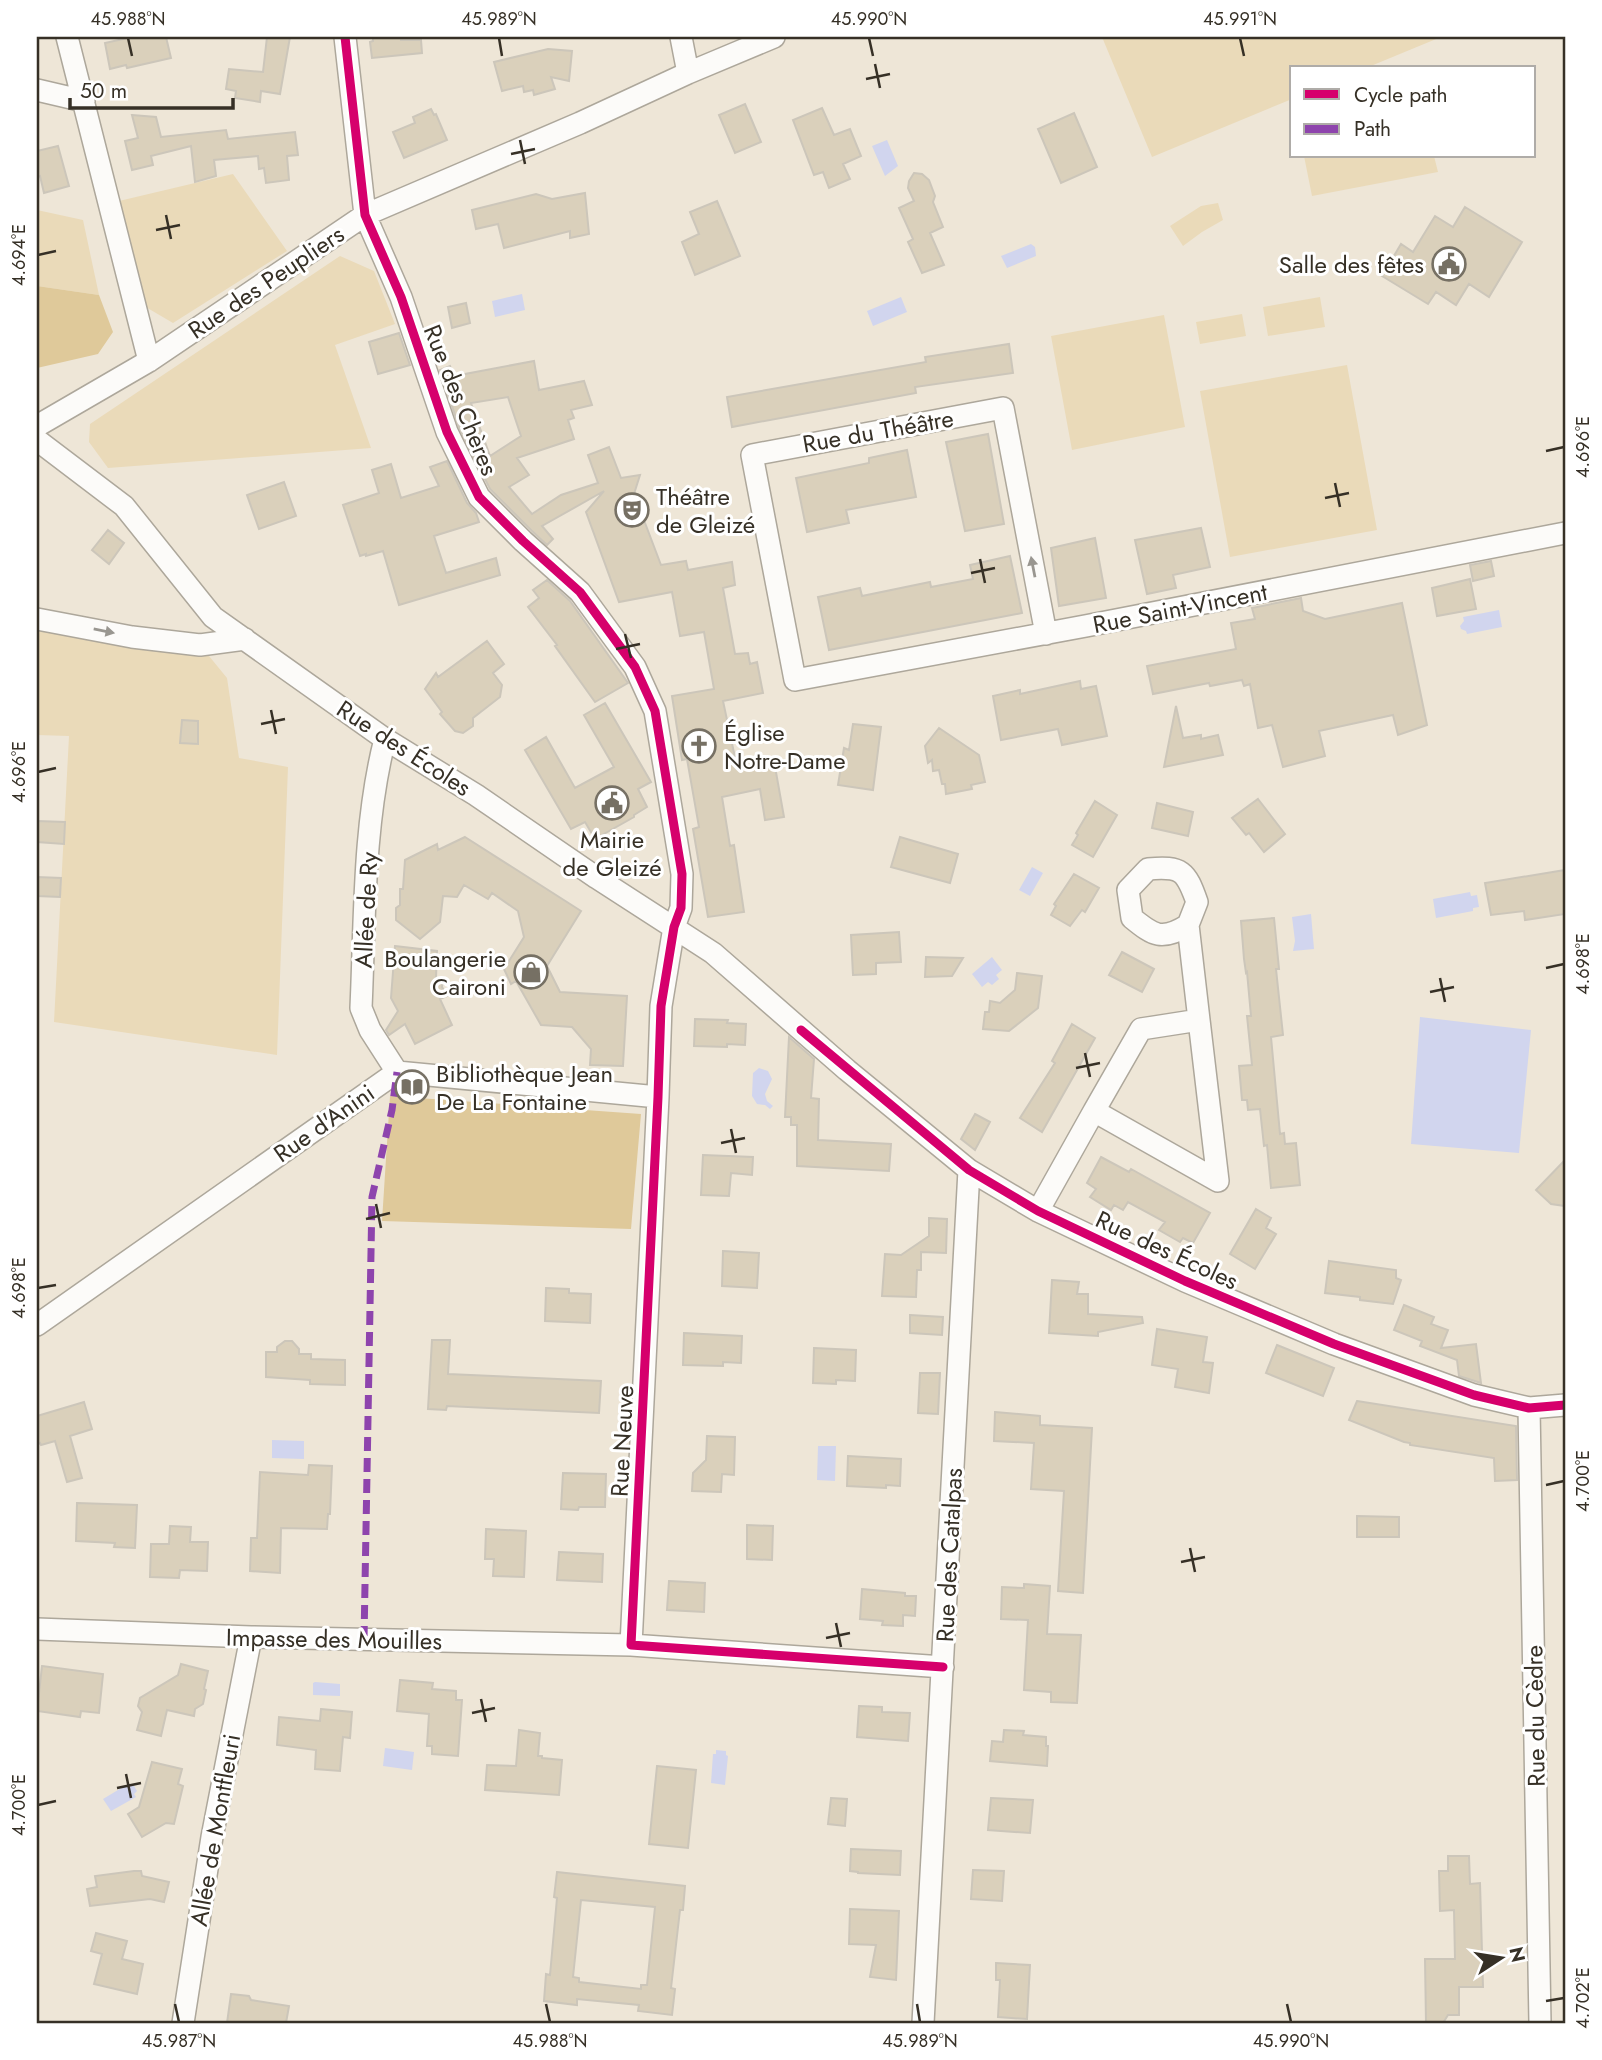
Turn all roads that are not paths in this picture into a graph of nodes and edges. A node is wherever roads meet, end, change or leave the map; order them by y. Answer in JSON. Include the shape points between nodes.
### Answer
{"nodes":[{"id":1,"x":67,"y":37,"type":"edge"},
{"id":2,"x":345,"y":37,"type":"edge"},
{"id":3,"x":681,"y":37,"type":"edge"},
{"id":4,"x":774,"y":37,"type":"edge"},
{"id":5,"x":688,"y":73,"type":"junction"},
{"id":6,"x":37,"y":90,"type":"edge"},
{"id":7,"x":84,"y":101,"type":"junction"},
{"id":8,"x":365,"y":215,"type":"junction"},
{"id":9,"x":149,"y":361,"type":"junction"},
{"id":10,"x":37,"y":426,"type":"edge"},
{"id":11,"x":37,"y":440,"type":"edge"},
{"id":12,"x":1565,"y":533,"type":"edge"},
{"id":13,"x":37,"y":619,"type":"edge"},
{"id":14,"x":1046,"y":634,"type":"junction"},
{"id":15,"x":245,"y":639,"type":"junction"},
{"id":16,"x":794,"y":680,"type":"joint"},
{"id":17,"x":384,"y":739,"type":"junction"},
{"id":18,"x":1188,"y":925,"type":"dead end"},
{"id":19,"x":674,"y":927,"type":"junction"},
{"id":20,"x":1199,"y":1020,"type":"junction"},
{"id":21,"x":397,"y":1072,"type":"junction"},
{"id":22,"x":658,"y":1097,"type":"junction"},
{"id":23,"x":1094,"y":1111,"type":"junction"},
{"id":24,"x":970,"y":1170,"type":"junction"},
{"id":25,"x":1038,"y":1210,"type":"junction"},
{"id":26,"x":37,"y":1325,"type":"edge"},
{"id":27,"x":1565,"y":1405,"type":"edge"},
{"id":28,"x":1529,"y":1408,"type":"junction"},
{"id":29,"x":37,"y":1629,"type":"edge"},
{"id":30,"x":251,"y":1637,"type":"junction"},
{"id":31,"x":631,"y":1645,"type":"junction"},
{"id":32,"x":943,"y":1667,"type":"junction"},
{"id":33,"x":183,"y":2023,"type":"edge"},
{"id":34,"x":923,"y":2023,"type":"edge"},
{"id":35,"x":1540,"y":2023,"type":"edge"}],
"edges":[{"from":1,"to":7,"type":"street"},
{"from":2,"to":8,"type":"street","name":"Rue des Chères"},
{"from":3,"to":5,"type":"street"},
{"from":4,"to":5,"type":"street","name":"Rue des Peupliers"},
{"from":5,"to":8,"type":"street","name":"Rue des Peupliers"},
{"from":6,"to":7,"type":"street"},
{"from":7,"to":9,"type":"street"},
{"from":8,"to":9,"type":"street","name":"Rue des Peupliers"},
{"from":8,"to":19,"type":"street","name":"Rue des Chères","via":[[401,297],[447,432],[479,498],[580,592],[635,667],[655,711],[682,874],[681,908]]},
{"from":9,"to":10,"type":"street","name":"Rue des Peupliers"},
{"from":11,"to":15,"type":"street","name":"Rue des Écoles","via":[[124,506],[213,617]]},
{"from":12,"to":14,"type":"street","name":"Rue Saint-Vincent"},
{"from":13,"to":15,"type":"street","one_way":true,"via":[[200,645]]},
{"from":14,"to":16,"type":"street","name":"Rue Saint-Vincent"},
{"from":14,"to":16,"type":"street","name":"Rue du Théâtre","one_way":true,"via":[[1003,408],[752,455]]},
{"from":15,"to":17,"type":"street","name":"Rue des Écoles"},
{"from":17,"to":19,"type":"street","name":"Rue des Écoles"},
{"from":17,"to":21,"type":"street","name":"Allée de Ry","via":[[369,834],[361,1009]]},
{"from":18,"to":20,"type":"street"},
{"from":19,"to":22,"type":"street","name":"Rue Neuve","via":[[661,1006]]},
{"from":19,"to":24,"type":"street","name":"Rue des Écoles","via":[[713,953]]},
{"from":20,"to":23,"type":"street","via":[[1141,1029]]},
{"from":20,"to":23,"type":"street","via":[[1218,1181]]},
{"from":21,"to":22,"type":"street","name":"Rue d'Anini"},
{"from":21,"to":26,"type":"street","name":"Rue d'Anini"},
{"from":22,"to":31,"type":"street","name":"Rue Neuve"},
{"from":23,"to":25,"type":"street"},
{"from":24,"to":25,"type":"street","name":"Rue des Écoles"},
{"from":24,"to":32,"type":"street","name":"Rue des Catalpas"},
{"from":25,"to":28,"type":"street","name":"Rue des Écoles","via":[[1185,1281],[1334,1344],[1474,1395]]},
{"from":27,"to":28,"type":"street","name":"Rue des Écoles"},
{"from":28,"to":35,"type":"street","name":"Rue du Cèdre"},
{"from":29,"to":30,"type":"street","name":"Impasse des Mouilles"},
{"from":30,"to":31,"type":"street","name":"Impasse des Mouilles"},
{"from":30,"to":33,"type":"street","name":"Allée de Montfleuri","via":[[212,1837]]},
{"from":31,"to":32,"type":"street"},
{"from":32,"to":34,"type":"street","name":"Rue des Catalpas"}]}
